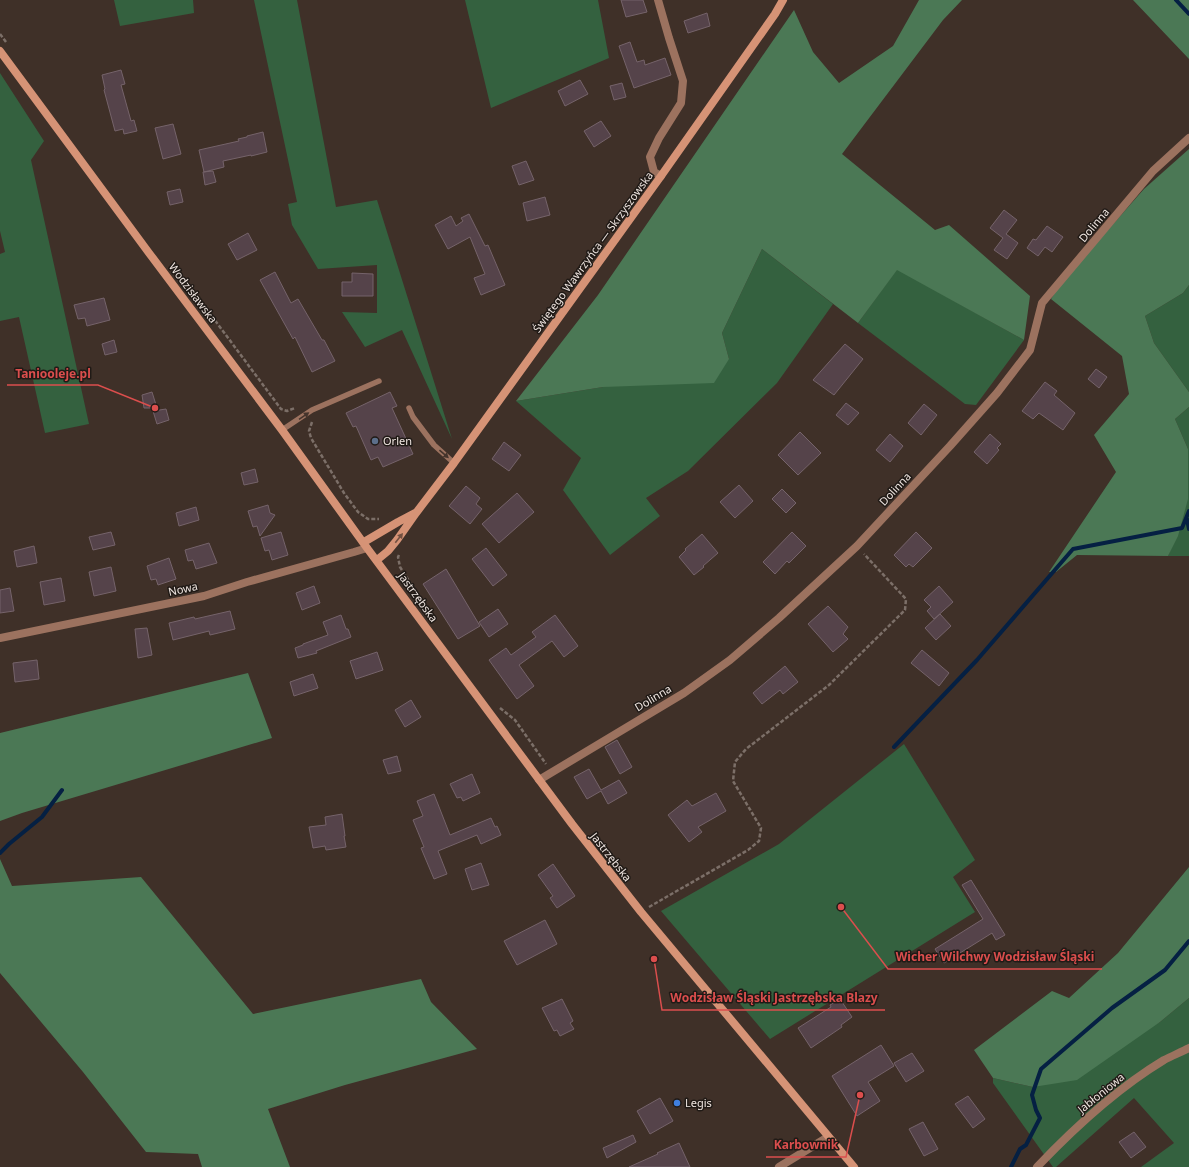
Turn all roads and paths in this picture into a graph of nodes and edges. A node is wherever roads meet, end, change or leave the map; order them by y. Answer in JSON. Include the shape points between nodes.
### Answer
{"nodes":[{"id":1,"x":658,"y":0,"type":"edge"},
{"id":2,"x":783,"y":0,"type":"edge"},
{"id":3,"x":0,"y":51,"type":"edge"},
{"id":4,"x":1189,"y":138,"type":"edge"},
{"id":5,"x":661,"y":176,"type":"junction"},
{"id":6,"x":379,"y":381,"type":"dead end"},
{"id":7,"x":409,"y":408,"type":"dead end"},
{"id":8,"x":312,"y":422,"type":"dead end"},
{"id":9,"x":282,"y":430,"type":"junction"},
{"id":10,"x":454,"y":463,"type":"junction"},
{"id":11,"x":416,"y":513,"type":"junction"},
{"id":12,"x":379,"y":519,"type":"dead end"},
{"id":13,"x":365,"y":545,"type":"junction"},
{"id":14,"x":857,"y":546,"type":"junction"},
{"id":15,"x":401,"y":550,"type":"dead end"},
{"id":16,"x":377,"y":560,"type":"junction"},
{"id":17,"x":429,"y":611,"type":"dead end"},
{"id":18,"x":0,"y":638,"type":"edge"},
{"id":19,"x":500,"y":707,"type":"dead end"},
{"id":20,"x":550,"y":773,"type":"junction"},
{"id":21,"x":539,"y":780,"type":"junction"},
{"id":22,"x":644,"y":901,"type":"dead end"},
{"id":23,"x":649,"y":907,"type":"junction"},
{"id":24,"x":641,"y":912,"type":"junction"},
{"id":25,"x":1189,"y":1048,"type":"edge"},
{"id":26,"x":828,"y":1137,"type":"junction"},
{"id":27,"x":779,"y":1167,"type":"edge"},
{"id":28,"x":854,"y":1167,"type":"edge"},
{"id":29,"x":1037,"y":1167,"type":"edge"}],
"edges":[{"from":1,"to":5,"type":"street","via":[[683,81],[680,103],[650,157],[654,172]]},
{"from":2,"to":5,"type":"main road","name":"Świętego Wawrzyńca — Skrzyszowska"},
{"from":3,"to":9,"type":"main road","name":"Wodzisławska"},
{"from":4,"to":14,"type":"street","name":"Dolinna","via":[[1153,171],[1042,303],[1030,350],[996,393]]},
{"from":5,"to":10,"type":"main road","name":"Świętego Wawrzyńca — Skrzyszowska"},
{"from":9,"to":6,"type":"lane","one_way":true,"via":[[312,410]]},
{"from":7,"to":10,"type":"lane","one_way":true,"via":[[434,445]]},
{"from":8,"to":12,"type":"path","via":[[311,438],[344,493],[358,512],[368,519]]},
{"from":9,"to":13,"type":"main road","name":"Wodzisławska"},
{"from":10,"to":11,"type":"main road","name":"Świętego Wawrzyńca — Skrzyszowska"},
{"from":11,"to":13,"type":"main road"},
{"from":16,"to":11,"type":"main road","name":"Świętego Wawrzyńca — Skrzyszowska","one_way":true,"via":[[398,540]]},
{"from":13,"to":16,"type":"main road","name":"Jastrzębska"},
{"from":13,"to":18,"type":"street","name":"Nowa","via":[[354,552],[204,596]]},
{"from":14,"to":20,"type":"street","name":"Dolinna","via":[[730,660],[684,693]]},
{"from":14,"to":23,"type":"path","via":[[906,598],[905,610],[829,685],[746,749],[736,762],[733,781],[761,828],[759,841],[748,850]]},
{"from":15,"to":17,"type":"path","via":[[398,557],[400,567]]},
{"from":16,"to":21,"type":"main road","name":"Jastrzębska"},
{"from":19,"to":20,"type":"path","via":[[515,720]]},
{"from":20,"to":21,"type":"street","name":"Dolinna"},
{"from":21,"to":24,"type":"main road","name":"Jastrzębska"},
{"from":22,"to":23,"type":"path"},
{"from":23,"to":24,"type":"path"},
{"from":24,"to":26,"type":"main road","name":"Jastrzębska"},
{"from":25,"to":29,"type":"street","name":"Jabłoniowa","via":[[1128,1084],[1075,1128]]},
{"from":26,"to":27,"type":"street"},
{"from":26,"to":28,"type":"main road","name":"Jastrzębska"}]}
